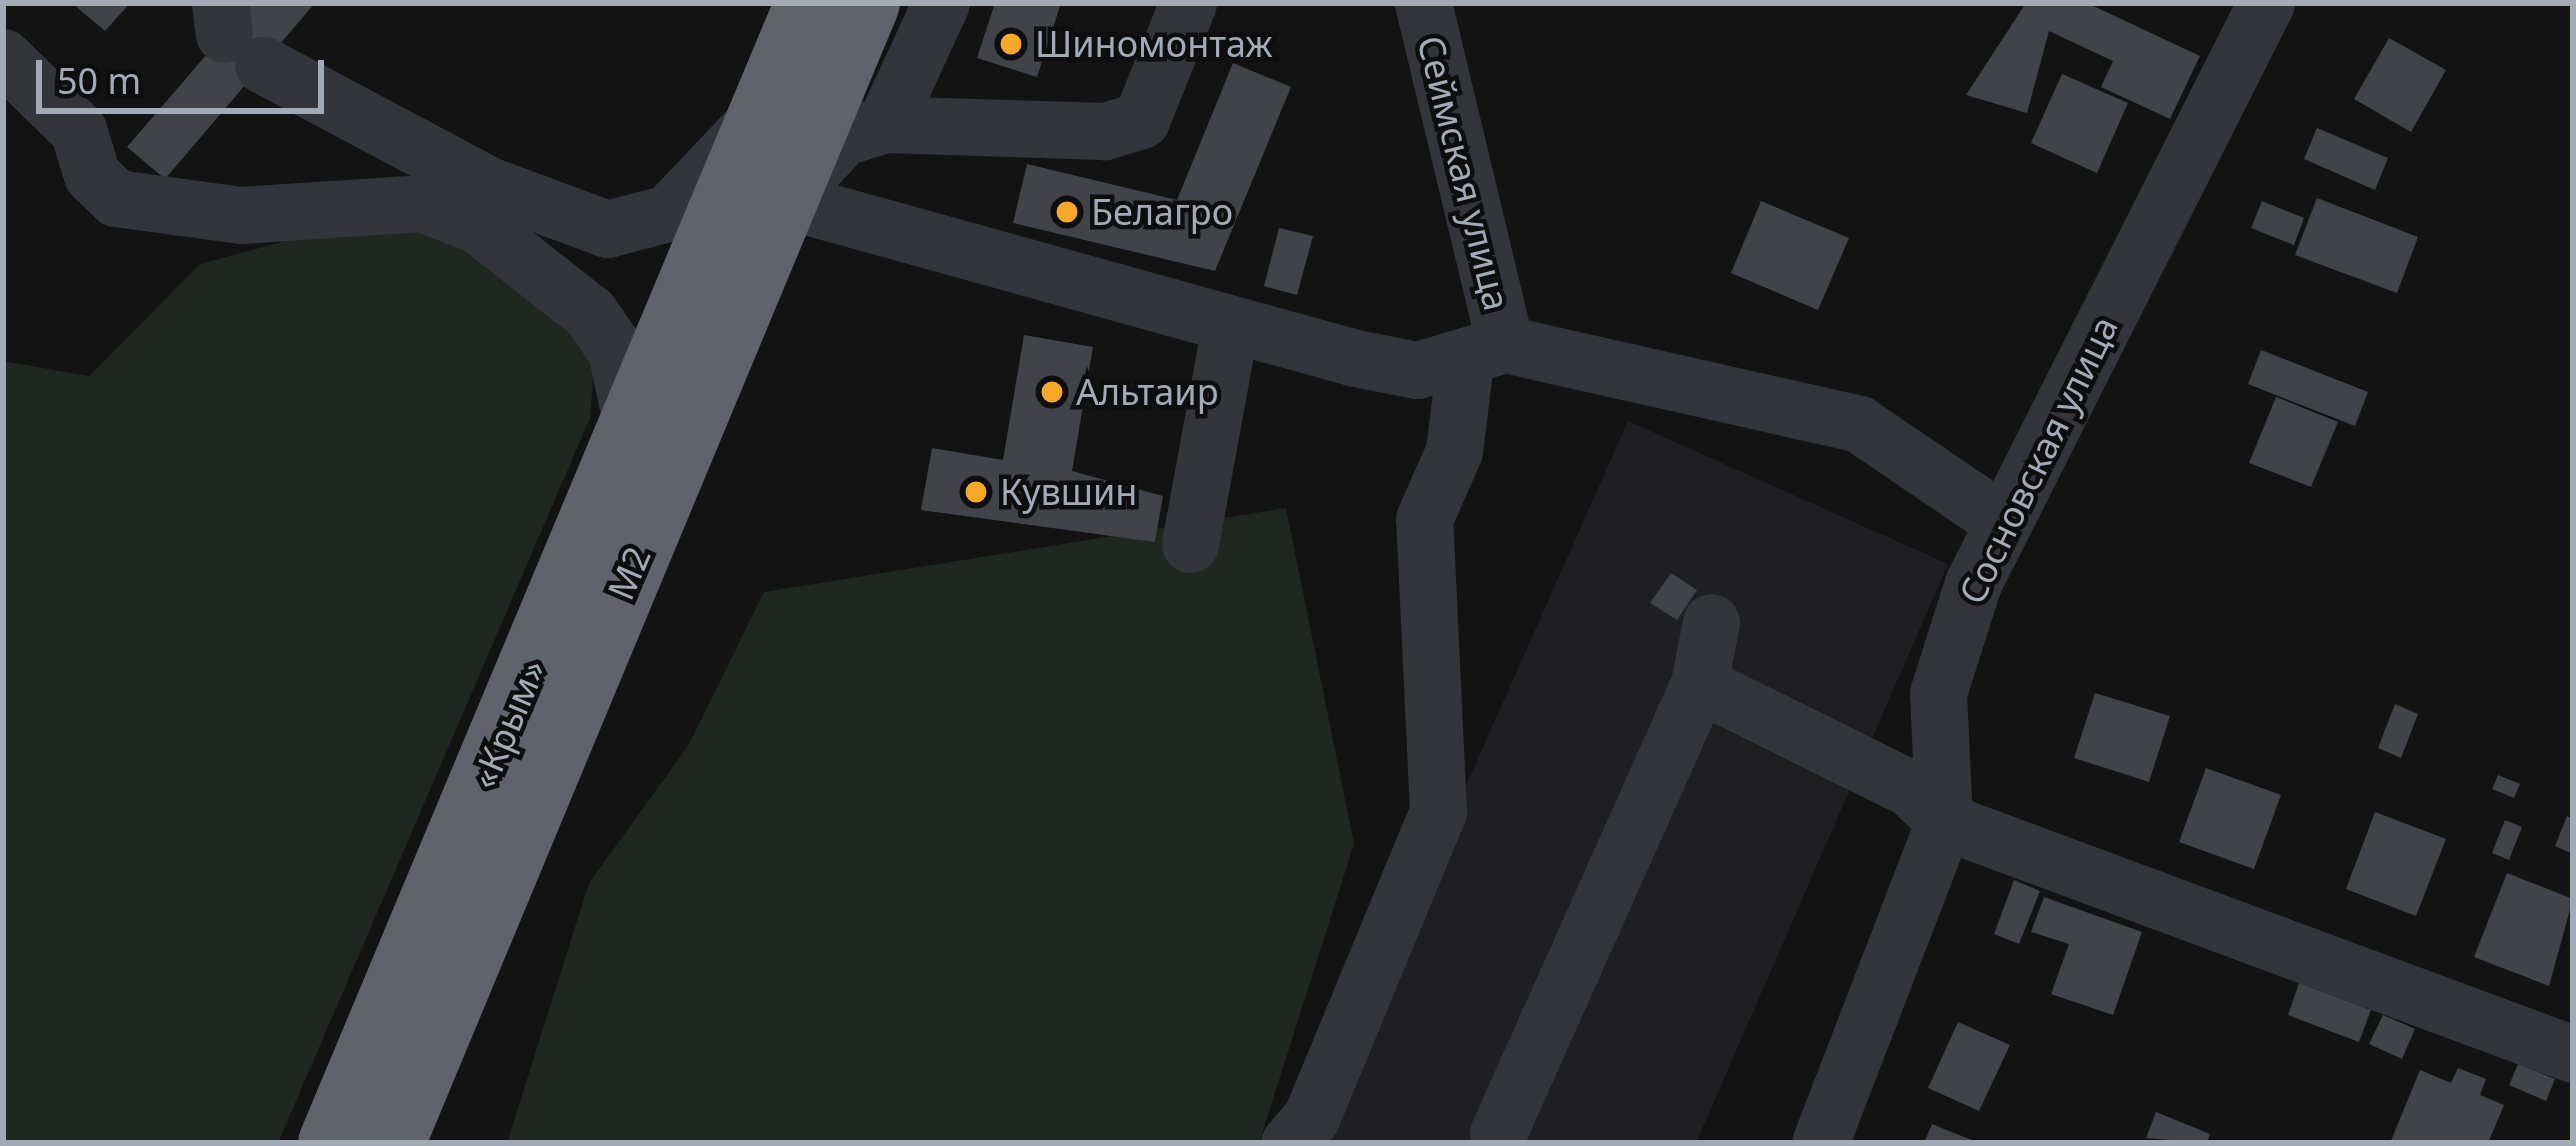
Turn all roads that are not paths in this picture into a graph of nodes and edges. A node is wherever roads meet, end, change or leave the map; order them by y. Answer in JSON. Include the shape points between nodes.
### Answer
{"nodes":[{"id":1,"x":808,"y":3,"type":"edge"},
{"id":2,"x":867,"y":3,"type":"edge"},
{"id":3,"x":941,"y":3,"type":"edge"},
{"id":4,"x":1188,"y":3,"type":"edge"},
{"id":5,"x":1424,"y":3,"type":"edge"},
{"id":6,"x":2266,"y":3,"type":"edge"},
{"id":7,"x":236,"y":34,"type":"edge"},
{"id":8,"x":3,"y":57,"type":"edge"},
{"id":9,"x":761,"y":117,"type":"junction"},
{"id":10,"x":885,"y":124,"type":"junction"},
{"id":11,"x":784,"y":200,"type":"junction"},
{"id":12,"x":1230,"y":326,"type":"junction"},
{"id":13,"x":1485,"y":353,"type":"junction"},
{"id":14,"x":632,"y":425,"type":"junction"},
{"id":15,"x":2003,"y":522,"type":"junction"},
{"id":16,"x":1190,"y":544,"type":"dead end"},
{"id":17,"x":1711,"y":622,"type":"dead end"},
{"id":18,"x":1699,"y":684,"type":"junction"},
{"id":19,"x":1944,"y":821,"type":"junction"},
{"id":20,"x":2573,"y":1054,"type":"edge"},
{"id":21,"x":1498,"y":1132,"type":"dead end"},
{"id":22,"x":331,"y":1143,"type":"edge"},
{"id":23,"x":392,"y":1143,"type":"edge"},
{"id":24,"x":1289,"y":1143,"type":"edge"},
{"id":25,"x":1820,"y":1143,"type":"edge"}],
"edges":[{"from":1,"to":9,"type":"highway"},
{"from":2,"to":11,"type":"highway","name":"М2"},
{"from":3,"to":10,"type":"street"},
{"from":4,"to":10,"type":"street","via":[[1141,120],[1104,131]]},
{"from":5,"to":13,"type":"street","name":"Сеймская улица"},
{"from":6,"to":15,"type":"street","name":"Сосновская улица"},
{"from":7,"to":9,"type":"street","via":[[491,186],[607,229],[668,213]]},
{"from":8,"to":14,"type":"street","via":[[78,130],[92,176],[116,199],[241,214],[421,203],[478,225],[590,313],[616,351]]},
{"from":9,"to":14,"type":"highway","name":"«Крым»"},
{"from":10,"to":11,"type":"street","via":[[843,137]]},
{"from":11,"to":12,"type":"street"},
{"from":11,"to":23,"type":"highway","name":"М2"},
{"from":12,"to":13,"type":"street","via":[[1417,370]]},
{"from":12,"to":16,"type":"street"},
{"from":13,"to":15,"type":"street","via":[[1859,424]]},
{"from":13,"to":24,"type":"street","via":[[1424,519],[1438,812],[1320,1096]]},
{"from":14,"to":22,"type":"highway","name":"«Крым»"},
{"from":15,"to":19,"type":"street","name":"Сосновская улица","via":[[1938,693]]},
{"from":17,"to":18,"type":"street"},
{"from":18,"to":19,"type":"street","via":[[1910,789]]},
{"from":18,"to":21,"type":"street"},
{"from":19,"to":20,"type":"street"},
{"from":19,"to":25,"type":"street","name":"Сосновская улица"}]}
